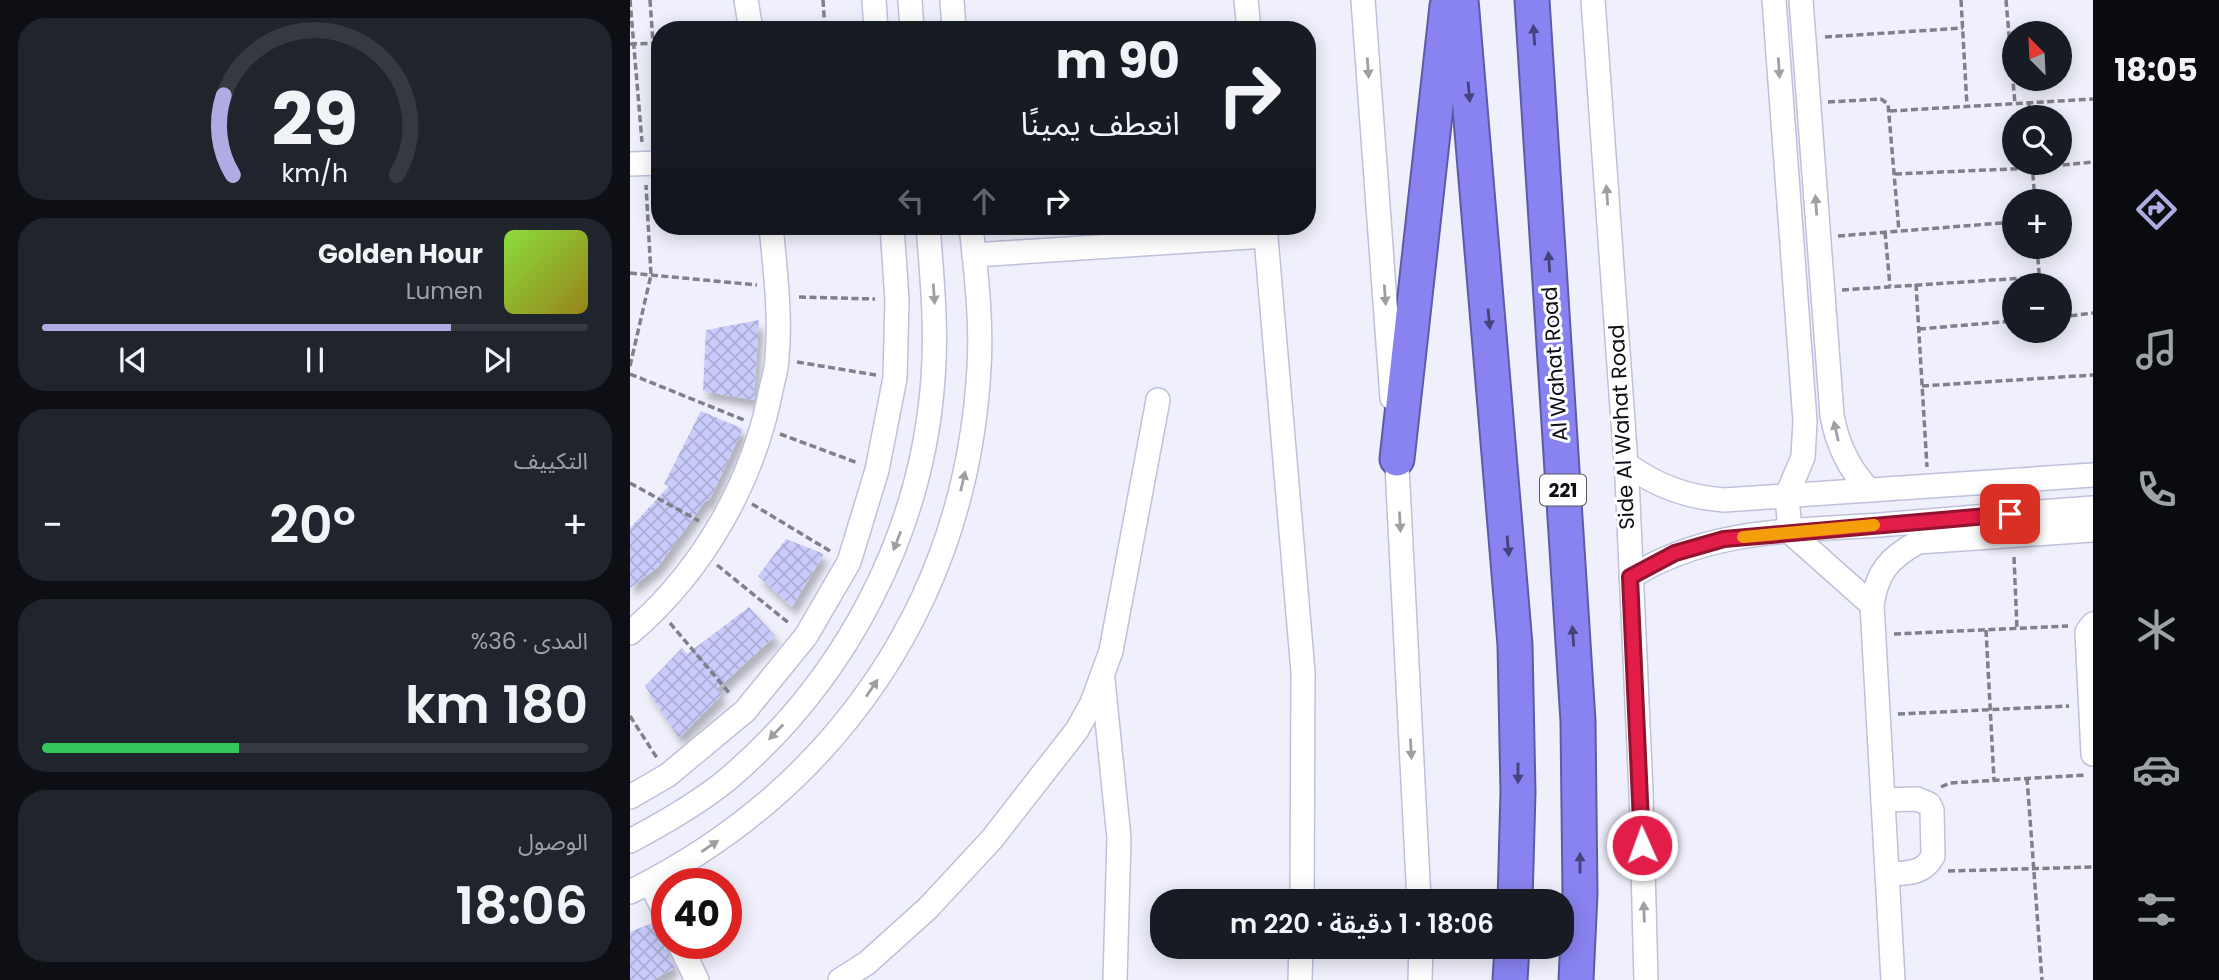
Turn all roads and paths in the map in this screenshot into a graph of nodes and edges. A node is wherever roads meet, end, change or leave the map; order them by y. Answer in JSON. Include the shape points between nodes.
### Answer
{"nodes":[{"id":1,"x":631,"y":0,"type":"edge"},
{"id":2,"x":650,"y":0,"type":"edge"},
{"id":3,"x":746,"y":0,"type":"edge"},
{"id":4,"x":823,"y":0,"type":"edge"},
{"id":5,"x":874,"y":0,"type":"edge"},
{"id":6,"x":910,"y":0,"type":"edge"},
{"id":7,"x":952,"y":0,"type":"edge"},
{"id":8,"x":1246,"y":0,"type":"edge"},
{"id":9,"x":1363,"y":0,"type":"edge"},
{"id":10,"x":1448,"y":0,"type":"edge"},
{"id":11,"x":1461,"y":0,"type":"edge"},
{"id":12,"x":1532,"y":0,"type":"edge"},
{"id":13,"x":1593,"y":0,"type":"edge"},
{"id":14,"x":1774,"y":0,"type":"edge"},
{"id":15,"x":1961,"y":0,"type":"edge"},
{"id":16,"x":2006,"y":0,"type":"edge"},
{"id":17,"x":1802,"y":20,"type":"edge"},
{"id":18,"x":651,"y":21,"type":"edge"},
{"id":19,"x":750,"y":21,"type":"edge"},
{"id":20,"x":824,"y":21,"type":"edge"},
{"id":21,"x":875,"y":21,"type":"edge"},
{"id":22,"x":911,"y":21,"type":"edge"},
{"id":23,"x":953,"y":21,"type":"edge"},
{"id":24,"x":1248,"y":21,"type":"edge"},
{"id":25,"x":1776,"y":25,"type":"junction"},
{"id":26,"x":1963,"y":28,"type":"junction"},
{"id":27,"x":651,"y":43,"type":"edge"},
{"id":28,"x":631,"y":44,"type":"edge"},
{"id":29,"x":2093,"y":99,"type":"edge"},
{"id":30,"x":1808,"y":103,"type":"junction"},
{"id":31,"x":2029,"y":103,"type":"joint"},
{"id":32,"x":2015,"y":104,"type":"junction"},
{"id":33,"x":1968,"y":107,"type":"junction"},
{"id":34,"x":1890,"y":111,"type":"junction"},
{"id":35,"x":2093,"y":162,"type":"edge"},
{"id":36,"x":645,"y":163,"type":"edge"},
{"id":37,"x":2072,"y":163,"type":"edge"},
{"id":38,"x":2002,"y":167,"type":"edge"},
{"id":39,"x":1895,"y":174,"type":"junction"},
{"id":40,"x":2002,"y":223,"type":"edge"},
{"id":41,"x":1899,"y":231,"type":"junction"},
{"id":42,"x":1885,"y":232,"type":"junction"},
{"id":43,"x":772,"y":235,"type":"edge"},
{"id":44,"x":892,"y":235,"type":"edge"},
{"id":45,"x":929,"y":235,"type":"edge"},
{"id":46,"x":972,"y":235,"type":"edge"},
{"id":47,"x":1217,"y":235,"type":"edge"},
{"id":48,"x":1266,"y":235,"type":"edge"},
{"id":49,"x":1818,"y":237,"type":"junction"},
{"id":50,"x":974,"y":255,"type":"junction"},
{"id":51,"x":630,"y":273,"type":"edge"},
{"id":52,"x":651,"y":275,"type":"junction"},
{"id":53,"x":2002,"y":279,"type":"edge"},
{"id":54,"x":1916,"y":284,"type":"junction"},
{"id":55,"x":1890,"y":286,"type":"junction"},
{"id":56,"x":776,"y":291,"type":"junction"},
{"id":57,"x":1822,"y":292,"type":"junction"},
{"id":58,"x":897,"y":300,"type":"junction"},
{"id":59,"x":2093,"y":313,"type":"edge"},
{"id":60,"x":2072,"y":316,"type":"edge"},
{"id":61,"x":2002,"y":322,"type":"edge"},
{"id":62,"x":1919,"y":329,"type":"junction"},
{"id":63,"x":778,"y":359,"type":"junction"},
{"id":64,"x":630,"y":366,"type":"edge"},
{"id":65,"x":630,"y":374,"type":"edge"},
{"id":66,"x":2093,"y":375,"type":"edge"},
{"id":67,"x":895,"y":378,"type":"junction"},
{"id":68,"x":1922,"y":386,"type":"junction"},
{"id":69,"x":1158,"y":400,"type":"dead end"},
{"id":70,"x":762,"y":427,"type":"junction"},
{"id":71,"x":1397,"y":459,"type":"junction"},
{"id":72,"x":1626,"y":464,"type":"junction"},
{"id":73,"x":877,"y":470,"type":"junction"},
{"id":74,"x":2093,"y":475,"type":"edge"},
{"id":75,"x":630,"y":483,"type":"edge"},
{"id":76,"x":1928,"y":486,"type":"junction"},
{"id":77,"x":1869,"y":490,"type":"junction"},
{"id":78,"x":736,"y":494,"type":"junction"},
{"id":79,"x":1787,"y":495,"type":"junction"},
{"id":80,"x":1724,"y":499,"type":"junction"},
{"id":81,"x":2093,"y":508,"type":"edge"},
{"id":82,"x":717,"y":530,"type":"junction"},
{"id":83,"x":2093,"y":530,"type":"edge"},
{"id":84,"x":1790,"y":532,"type":"junction"},
{"id":85,"x":2013,"y":535,"type":"junction"},
{"id":86,"x":1724,"y":539,"type":"junction"},
{"id":87,"x":702,"y":552,"type":"junction"},
{"id":88,"x":849,"y":562,"type":"junction"},
{"id":89,"x":1630,"y":577,"type":"junction"},
{"id":90,"x":1872,"y":605,"type":"junction"},
{"id":91,"x":658,"y":608,"type":"junction"},
{"id":92,"x":2092,"y":625,"type":"edge"},
{"id":93,"x":2017,"y":629,"type":"junction"},
{"id":94,"x":1986,"y":630,"type":"junction"},
{"id":95,"x":630,"y":634,"type":"edge"},
{"id":96,"x":1874,"y":635,"type":"junction"},
{"id":97,"x":806,"y":636,"type":"junction"},
{"id":98,"x":1103,"y":676,"type":"junction"},
{"id":99,"x":2090,"y":705,"type":"junction"},
{"id":100,"x":1990,"y":710,"type":"junction"},
{"id":101,"x":745,"y":711,"type":"junction"},
{"id":102,"x":1879,"y":714,"type":"junction"},
{"id":103,"x":630,"y":716,"type":"edge"},
{"id":104,"x":2093,"y":754,"type":"edge"},
{"id":105,"x":2093,"y":772,"type":"edge"},
{"id":106,"x":668,"y":775,"type":"junction"},
{"id":107,"x":2027,"y":778,"type":"junction"},
{"id":108,"x":1994,"y":780,"type":"junction"},
{"id":109,"x":630,"y":797,"type":"edge"},
{"id":110,"x":1917,"y":799,"type":"junction"},
{"id":111,"x":1883,"y":800,"type":"junction"},
{"id":112,"x":630,"y":841,"type":"edge"},
{"id":113,"x":2093,"y":867,"type":"edge"},
{"id":114,"x":2034,"y":869,"type":"junction"},
{"id":115,"x":1918,"y":872,"type":"junction"},
{"id":116,"x":1888,"y":874,"type":"junction"},
{"id":117,"x":640,"y":887,"type":"edge"},
{"id":118,"x":1302,"y":889,"type":"edge"},
{"id":119,"x":1418,"y":889,"type":"edge"},
{"id":120,"x":1515,"y":889,"type":"edge"},
{"id":121,"x":687,"y":959,"type":"edge"},
{"id":122,"x":1301,"y":959,"type":"edge"},
{"id":123,"x":1421,"y":959,"type":"edge"},
{"id":124,"x":1511,"y":959,"type":"edge"},
{"id":125,"x":697,"y":980,"type":"edge"},
{"id":126,"x":839,"y":980,"type":"edge"},
{"id":127,"x":1115,"y":980,"type":"edge"},
{"id":128,"x":1300,"y":980,"type":"edge"},
{"id":129,"x":1420,"y":980,"type":"edge"},
{"id":130,"x":1510,"y":980,"type":"edge"},
{"id":131,"x":1576,"y":980,"type":"edge"},
{"id":132,"x":1646,"y":980,"type":"edge"},
{"id":133,"x":1893,"y":980,"type":"edge"},
{"id":134,"x":2042,"y":980,"type":"edge"}],
"edges":[{"from":1,"to":28,"type":"path"},
{"from":2,"to":18,"type":"path"},
{"from":3,"to":19,"type":"street"},
{"from":4,"to":20,"type":"path"},
{"from":5,"to":21,"type":"street"},
{"from":6,"to":22,"type":"street"},
{"from":7,"to":23,"type":"street"},
{"from":8,"to":24,"type":"street"},
{"from":9,"to":71,"type":"street","one_way":true},
{"from":10,"to":71,"type":"highway"},
{"from":11,"to":120,"type":"highway","one_way":true,"via":[[1514,633]]},
{"from":131,"to":12,"type":"highway","name":"Al Wahat Road","number":"221","one_way":true,"via":[[1578,720]]},
{"from":72,"to":13,"type":"street","name":"Side Al Wahat Road","one_way":true},
{"from":14,"to":25,"type":"street"},
{"from":15,"to":26,"type":"path"},
{"from":16,"to":32,"type":"path"},
{"from":17,"to":25,"type":"street"},
{"from":17,"to":26,"type":"path"},
{"from":17,"to":30,"type":"street"},
{"from":25,"to":79,"type":"street","one_way":true,"via":[[1805,421],[1803,457]]},
{"from":26,"to":33,"type":"path"},
{"from":27,"to":28,"type":"path"},
{"from":28,"to":36,"type":"path"},
{"from":29,"to":31,"type":"path"},
{"from":30,"to":34,"type":"path","via":[[1881,99]]},
{"from":49,"to":30,"type":"street","one_way":true},
{"from":31,"to":32,"type":"path"},
{"from":32,"to":33,"type":"path"},
{"from":33,"to":34,"type":"path"},
{"from":34,"to":39,"type":"path"},
{"from":35,"to":37,"type":"path"},
{"from":36,"to":52,"type":"path"},
{"from":38,"to":39,"type":"path"},
{"from":39,"to":41,"type":"path"},
{"from":40,"to":41,"type":"path"},
{"from":41,"to":42,"type":"path"},
{"from":42,"to":49,"type":"path"},
{"from":42,"to":55,"type":"path"},
{"from":43,"to":56,"type":"street"},
{"from":44,"to":58,"type":"street"},
{"from":45,"to":112,"type":"street","one_way":true,"via":[[935,345],[929,418],[914,489],[872,598],[832,665],[755,754],[694,803]]},
{"from":46,"to":50,"type":"street"},
{"from":47,"to":50,"type":"street"},
{"from":48,"to":118,"type":"street","via":[[1303,672]]},
{"from":49,"to":57,"type":"street"},
{"from":117,"to":50,"type":"street","one_way":true,"via":[[689,861],[765,805],[852,716],[897,649],[947,538],[969,456],[979,367]]},
{"from":51,"to":52,"type":"path"},
{"from":52,"to":56,"type":"path"},
{"from":52,"to":64,"type":"path"},
{"from":53,"to":54,"type":"path"},
{"from":54,"to":55,"type":"path"},
{"from":54,"to":62,"type":"path"},
{"from":55,"to":57,"type":"path"},
{"from":56,"to":58,"type":"path"},
{"from":56,"to":63,"type":"street"},
{"from":77,"to":57,"type":"street","one_way":true,"via":[[1851,468],[1835,429]]},
{"from":58,"to":67,"type":"street"},
{"from":59,"to":60,"type":"path"},
{"from":61,"to":62,"type":"path"},
{"from":62,"to":68,"type":"path"},
{"from":63,"to":67,"type":"path"},
{"from":63,"to":70,"type":"street"},
{"from":65,"to":70,"type":"path"},
{"from":66,"to":68,"type":"path"},
{"from":67,"to":73,"type":"street"},
{"from":68,"to":76,"type":"path"},
{"from":69,"to":98,"type":"street"},
{"from":70,"to":73,"type":"path"},
{"from":70,"to":78,"type":"street"},
{"from":71,"to":119,"type":"street","one_way":true},
{"from":72,"to":80,"type":"street","via":[[1681,494]]},
{"from":72,"to":89,"type":"street","name":"Side Al Wahat Road"},
{"from":73,"to":88,"type":"street"},
{"from":74,"to":76,"type":"street"},
{"from":75,"to":82,"type":"path"},
{"from":76,"to":77,"type":"street"},
{"from":77,"to":79,"type":"street"},
{"from":78,"to":82,"type":"street"},
{"from":78,"to":88,"type":"path"},
{"from":79,"to":80,"type":"street"},
{"from":79,"to":84,"type":"street"},
{"from":80,"to":86,"type":"street"},
{"from":81,"to":84,"type":"street"},
{"from":82,"to":87,"type":"street"},
{"from":83,"to":85,"type":"street"},
{"from":84,"to":86,"type":"street"},
{"from":84,"to":90,"type":"street"},
{"from":85,"to":90,"type":"street","via":[[1917,542],[1885,567]]},
{"from":85,"to":93,"type":"path"},
{"from":86,"to":89,"type":"street","via":[[1675,553]]},
{"from":87,"to":91,"type":"street"},
{"from":87,"to":97,"type":"path"},
{"from":88,"to":97,"type":"street"},
{"from":132,"to":89,"type":"street","name":"Side Al Wahat Road","one_way":true},
{"from":90,"to":96,"type":"street"},
{"from":91,"to":95,"type":"street"},
{"from":91,"to":101,"type":"path"},
{"from":92,"to":93,"type":"path"},
{"from":92,"to":99,"type":"street","via":[[2087,632]]},
{"from":93,"to":94,"type":"path"},
{"from":94,"to":96,"type":"path"},
{"from":94,"to":100,"type":"path"},
{"from":96,"to":102,"type":"street"},
{"from":97,"to":101,"type":"street"},
{"from":98,"to":126,"type":"street","via":[[1077,730],[992,839],[928,908],[867,963]]},
{"from":98,"to":127,"type":"street","via":[[1119,838]]},
{"from":99,"to":100,"type":"path"},
{"from":99,"to":104,"type":"street"},
{"from":100,"to":102,"type":"path"},
{"from":100,"to":108,"type":"path"},
{"from":101,"to":106,"type":"street"},
{"from":102,"to":111,"type":"street"},
{"from":103,"to":106,"type":"path"},
{"from":105,"to":107,"type":"path"},
{"from":106,"to":109,"type":"street"},
{"from":107,"to":108,"type":"path"},
{"from":107,"to":114,"type":"path"},
{"from":108,"to":110,"type":"path","via":[[1950,783]]},
{"from":110,"to":111,"type":"street"},
{"from":110,"to":115,"type":"street","via":[[1932,810],[1933,856]]},
{"from":111,"to":116,"type":"street"},
{"from":113,"to":114,"type":"path"},
{"from":114,"to":115,"type":"path"},
{"from":114,"to":134,"type":"path"},
{"from":115,"to":116,"type":"street"},
{"from":116,"to":133,"type":"street"},
{"from":121,"to":125,"type":"street"},
{"from":122,"to":128,"type":"street"},
{"from":123,"to":129,"type":"street"},
{"from":124,"to":130,"type":"highway"}]}
